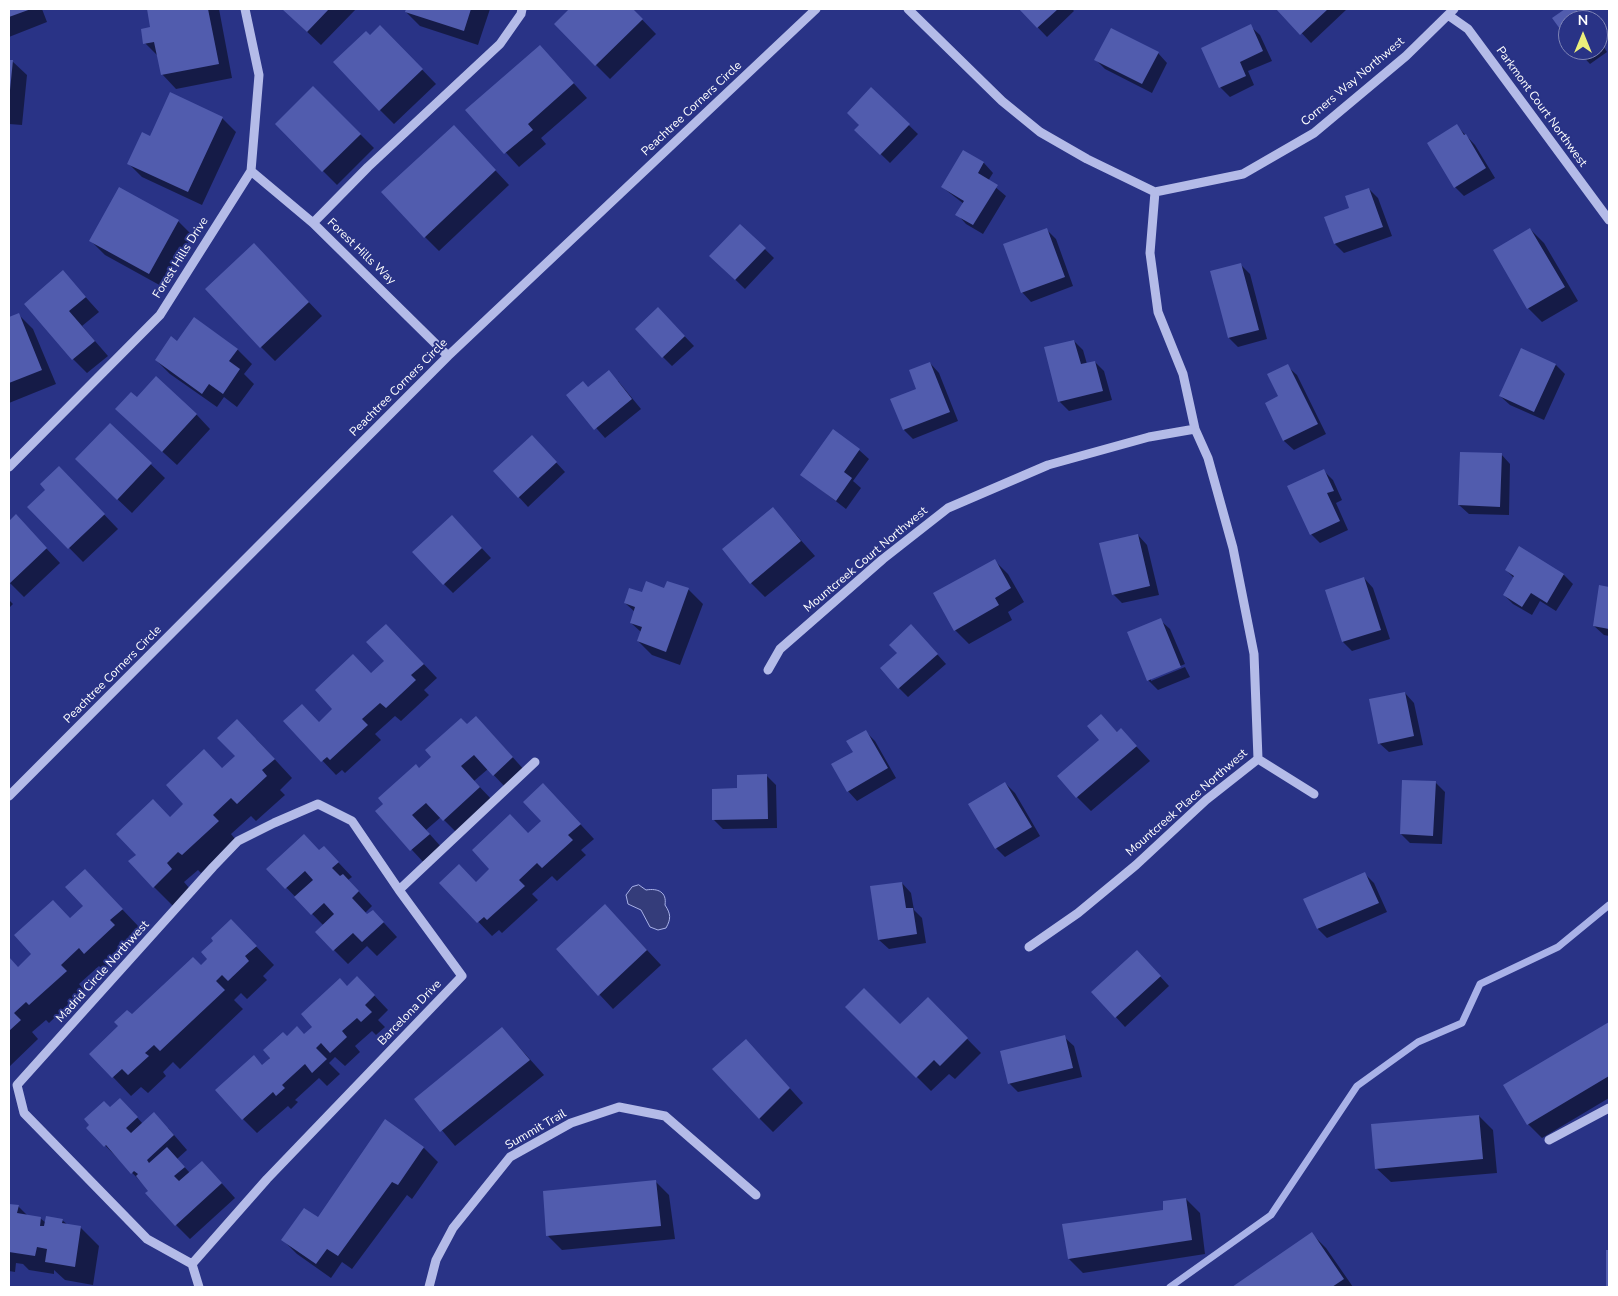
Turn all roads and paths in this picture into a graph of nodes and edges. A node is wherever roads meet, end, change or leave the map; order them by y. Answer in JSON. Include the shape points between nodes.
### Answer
{"nodes":[{"id":1,"x":245,"y":9,"type":"edge"},
{"id":2,"x":522,"y":9,"type":"edge"},
{"id":3,"x":816,"y":9,"type":"edge"},
{"id":4,"x":908,"y":9,"type":"edge"},
{"id":5,"x":1451,"y":12,"type":"edge"},
{"id":6,"x":251,"y":172,"type":"junction"},
{"id":7,"x":1155,"y":192,"type":"junction"},
{"id":8,"x":1609,"y":220,"type":"edge"},
{"id":9,"x":313,"y":223,"type":"junction"},
{"id":10,"x":448,"y":356,"type":"junction"},
{"id":11,"x":1195,"y":429,"type":"junction"},
{"id":12,"x":9,"y":467,"type":"edge"},
{"id":13,"x":768,"y":670,"type":"dead end"},
{"id":14,"x":1258,"y":758,"type":"junction"},
{"id":15,"x":535,"y":762,"type":"dead end"},
{"id":16,"x":1314,"y":794,"type":"dead end"},
{"id":17,"x":9,"y":796,"type":"edge"},
{"id":18,"x":399,"y":890,"type":"junction"},
{"id":19,"x":1029,"y":947,"type":"dead end"},
{"id":20,"x":1609,"y":1108,"type":"edge"},
{"id":21,"x":1549,"y":1140,"type":"dead end"},
{"id":22,"x":756,"y":1195,"type":"dead end"},
{"id":23,"x":192,"y":1264,"type":"junction"},
{"id":24,"x":199,"y":1287,"type":"edge"},
{"id":25,"x":429,"y":1287,"type":"edge"}],
"edges":[{"from":1,"to":6,"type":"street","name":"Forest Hills Drive","via":[[259,75]]},
{"from":2,"to":9,"type":"street","via":[[500,44]]},
{"from":3,"to":10,"type":"street","name":"Peachtree Corners Circle"},
{"from":4,"to":7,"type":"street","via":[[1002,102],[1040,132],[1086,159]]},
{"from":5,"to":7,"type":"street","name":"Corners Way Northwest","via":[[1406,56],[1314,133],[1243,174]]},
{"from":5,"to":8,"type":"street","name":"Parkmont Court Northwest","via":[[1468,29]]},
{"from":6,"to":9,"type":"street","name":"Forest Hills Way"},
{"from":6,"to":12,"type":"street","name":"Forest Hills Drive","via":[[160,315]]},
{"from":7,"to":11,"type":"street","name":"Mountcreek Place Northwest","via":[[1150,253],[1158,312],[1183,374]]},
{"from":9,"to":10,"type":"street","name":"Forest Hills Way"},
{"from":10,"to":17,"type":"street","name":"Peachtree Corners Circle"},
{"from":11,"to":13,"type":"street","name":"Mountcreek Court Northwest","via":[[1149,437],[1048,465],[948,508],[882,559],[780,649]]},
{"from":11,"to":14,"type":"street","name":"Mountcreek Place Northwest","via":[[1208,458],[1233,548],[1254,654]]},
{"from":14,"to":16,"type":"street"},
{"from":14,"to":19,"type":"street","name":"Mountcreek Place Northwest","via":[[1206,800],[1136,865]]},
{"from":15,"to":18,"type":"street"},
{"from":18,"to":23,"type":"street","name":"Barcelona Drive","via":[[462,976],[267,1179]]},
{"from":18,"to":23,"type":"street","name":"Madrid Circle Northwest","via":[[352,821],[318,804],[238,841],[17,1085],[24,1113],[148,1239]]},
{"from":20,"to":21,"type":"street"},
{"from":22,"to":25,"type":"street","name":"Summit Trail","via":[[665,1116],[620,1107],[571,1123],[510,1157],[453,1228],[436,1260]]},
{"from":23,"to":24,"type":"street"}]}
